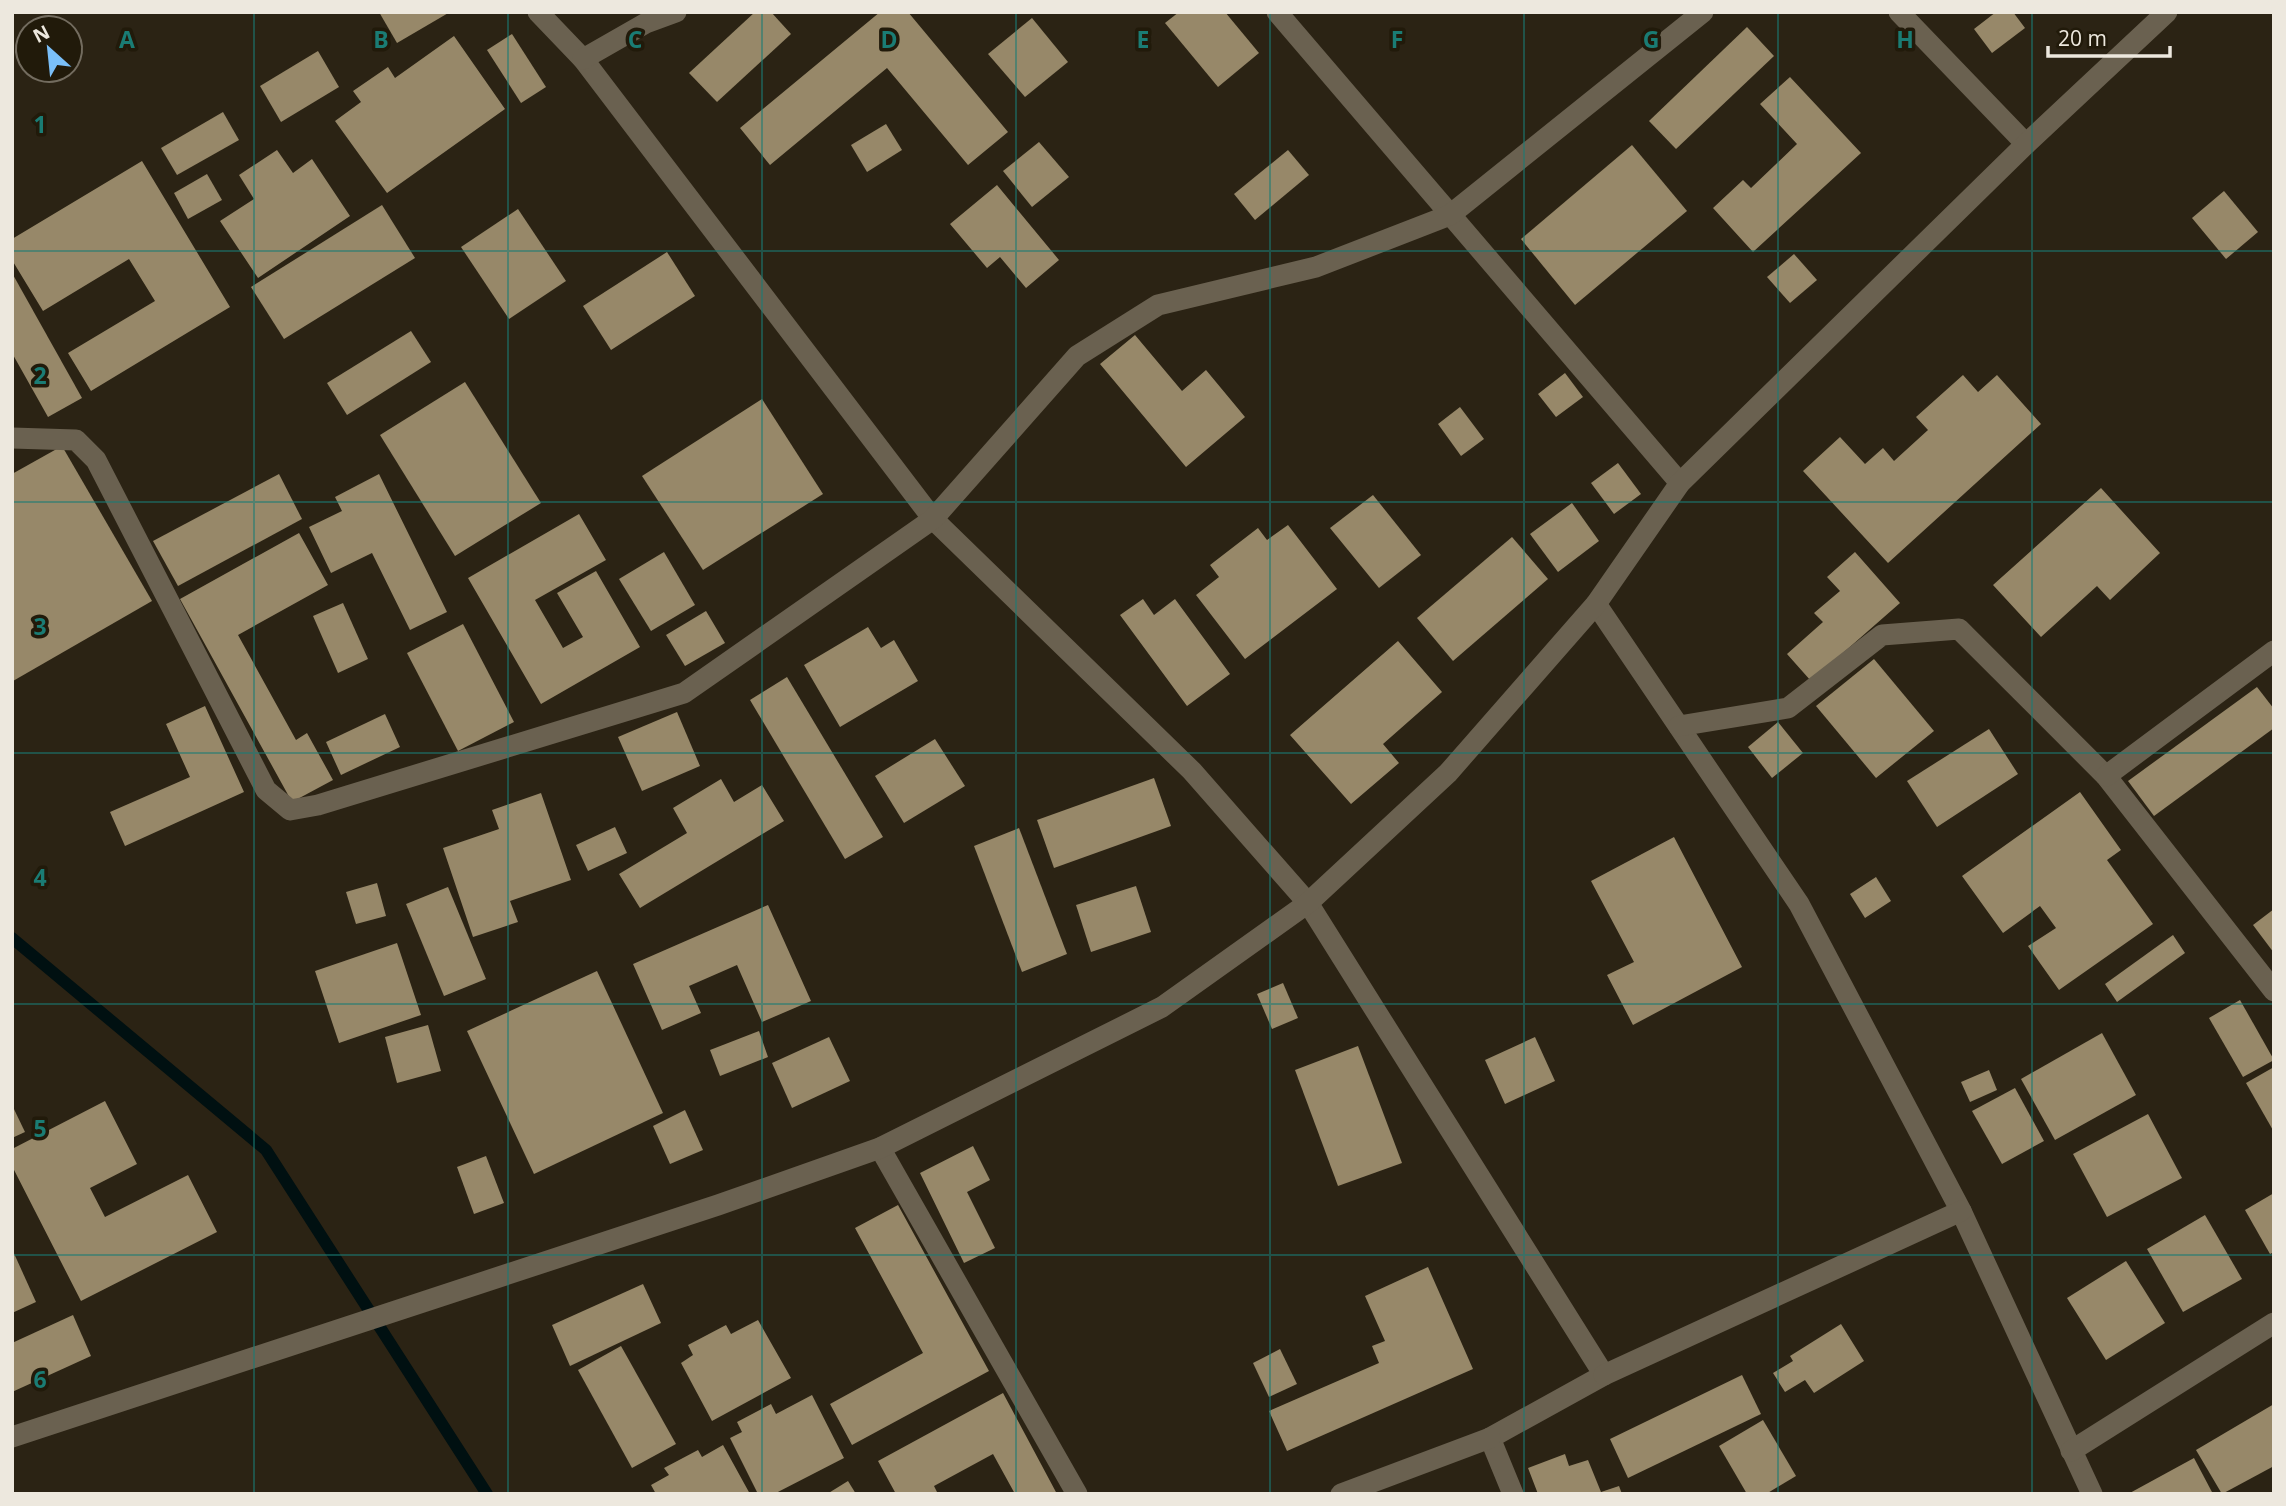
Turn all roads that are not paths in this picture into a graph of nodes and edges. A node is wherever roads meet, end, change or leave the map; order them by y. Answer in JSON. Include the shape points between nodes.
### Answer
{"nodes":[{"id":1,"x":538,"y":12,"type":"edge"},
{"id":2,"x":677,"y":12,"type":"edge"},
{"id":3,"x":1277,"y":12,"type":"edge"},
{"id":4,"x":1703,"y":12,"type":"edge"},
{"id":5,"x":1899,"y":12,"type":"edge"},
{"id":6,"x":2167,"y":12,"type":"edge"},
{"id":7,"x":583,"y":59,"type":"junction"},
{"id":8,"x":2026,"y":144,"type":"junction"},
{"id":9,"x":1450,"y":215,"type":"junction"},
{"id":10,"x":12,"y":438,"type":"edge"},
{"id":11,"x":1680,"y":483,"type":"junction"},
{"id":12,"x":933,"y":519,"type":"junction"},
{"id":13,"x":1596,"y":604,"type":"junction"},
{"id":14,"x":2274,"y":651,"type":"edge"},
{"id":15,"x":1679,"y":726,"type":"junction"},
{"id":16,"x":2105,"y":776,"type":"junction"},
{"id":17,"x":1308,"y":903,"type":"junction"},
{"id":18,"x":2274,"y":990,"type":"edge"},
{"id":19,"x":880,"y":1148,"type":"junction"},
{"id":20,"x":1961,"y":1211,"type":"junction"},
{"id":21,"x":2274,"y":1323,"type":"edge"},
{"id":22,"x":1604,"y":1375,"type":"junction"},
{"id":23,"x":12,"y":1437,"type":"edge"},
{"id":24,"x":1490,"y":1438,"type":"junction"},
{"id":25,"x":2071,"y":1451,"type":"junction"},
{"id":26,"x":1077,"y":1494,"type":"edge"},
{"id":27,"x":1341,"y":1494,"type":"edge"},
{"id":28,"x":1513,"y":1494,"type":"edge"},
{"id":29,"x":2092,"y":1494,"type":"edge"}],
"edges":[{"from":1,"to":7,"type":"street"},
{"from":2,"to":7,"type":"street","via":[[646,23]]},
{"from":3,"to":9,"type":"street"},
{"from":4,"to":9,"type":"street"},
{"from":5,"to":8,"type":"street"},
{"from":6,"to":8,"type":"street"},
{"from":7,"to":12,"type":"street"},
{"from":8,"to":11,"type":"street"},
{"from":9,"to":11,"type":"street"},
{"from":9,"to":12,"type":"street","via":[[1316,267],[1158,305],[1077,356]]},
{"from":10,"to":12,"type":"street","via":[[76,440],[96,460],[266,790],[289,810],[684,693]]},
{"from":11,"to":13,"type":"street"},
{"from":12,"to":17,"type":"street","via":[[1192,771]]},
{"from":13,"to":15,"type":"street"},
{"from":13,"to":17,"type":"street","via":[[1448,774]]},
{"from":14,"to":16,"type":"street"},
{"from":15,"to":16,"type":"street","via":[[1788,708],[1882,635],[1959,629]]},
{"from":15,"to":20,"type":"street","via":[[1799,904]]},
{"from":16,"to":18,"type":"street"},
{"from":17,"to":19,"type":"street","via":[[1162,1007]]},
{"from":17,"to":22,"type":"street"},
{"from":19,"to":23,"type":"street"},
{"from":19,"to":26,"type":"street"},
{"from":20,"to":22,"type":"street"},
{"from":20,"to":25,"type":"street"},
{"from":21,"to":25,"type":"street"},
{"from":22,"to":24,"type":"street"},
{"from":24,"to":27,"type":"street"},
{"from":24,"to":28,"type":"street"},
{"from":25,"to":29,"type":"street"}]}
